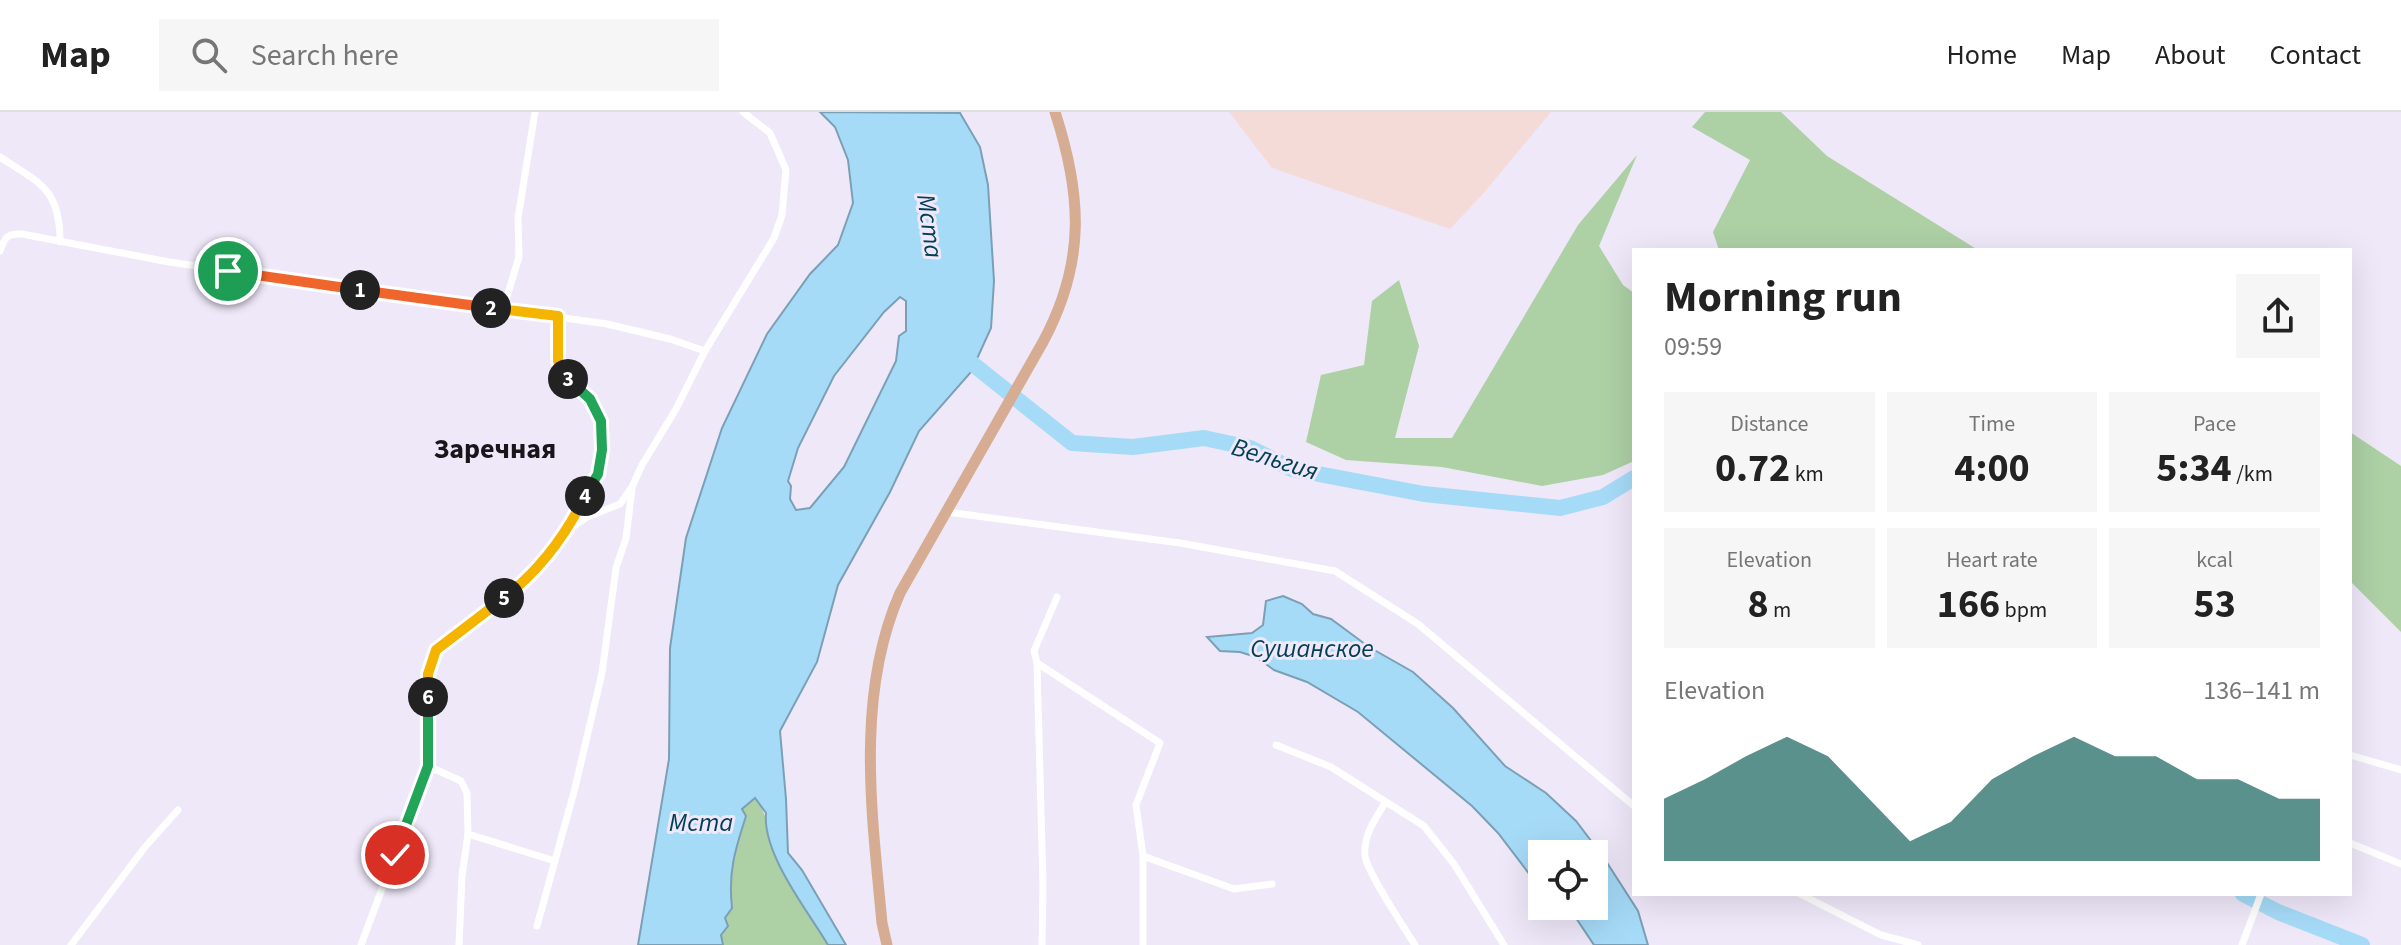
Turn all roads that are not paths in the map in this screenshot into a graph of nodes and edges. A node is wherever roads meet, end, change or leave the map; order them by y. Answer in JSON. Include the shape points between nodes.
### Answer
{"nodes":[{"id":1,"x":535,"y":112,"type":"edge"},
{"id":2,"x":743,"y":112,"type":"edge"},
{"id":3,"x":1055,"y":112,"type":"edge"},
{"id":4,"x":0,"y":157,"type":"edge"},
{"id":5,"x":60,"y":242,"type":"junction"},
{"id":6,"x":0,"y":251,"type":"edge"},
{"id":7,"x":503,"y":310,"type":"junction"},
{"id":8,"x":558,"y":316,"type":"junction"},
{"id":9,"x":705,"y":351,"type":"junction"},
{"id":10,"x":632,"y":487,"type":"junction"},
{"id":11,"x":947,"y":512,"type":"junction"},
{"id":12,"x":568,"y":530,"type":"junction"},
{"id":13,"x":1057,"y":597,"type":"dead end"},
{"id":14,"x":1037,"y":663,"type":"junction"},
{"id":15,"x":1276,"y":745,"type":"dead end"},
{"id":16,"x":2352,"y":756,"type":"edge"},
{"id":17,"x":428,"y":766,"type":"junction"},
{"id":18,"x":2401,"y":770,"type":"edge"},
{"id":19,"x":1385,"y":803,"type":"junction"},
{"id":20,"x":1632,"y":804,"type":"edge"},
{"id":21,"x":178,"y":810,"type":"dead end"},
{"id":22,"x":468,"y":834,"type":"junction"},
{"id":23,"x":2352,"y":844,"type":"edge"},
{"id":24,"x":1143,"y":856,"type":"junction"},
{"id":25,"x":555,"y":861,"type":"junction"},
{"id":26,"x":2401,"y":864,"type":"edge"},
{"id":27,"x":1272,"y":884,"type":"dead end"},
{"id":28,"x":1804,"y":896,"type":"edge"},
{"id":29,"x":2260,"y":896,"type":"edge"},
{"id":30,"x":537,"y":926,"type":"dead end"},
{"id":31,"x":71,"y":945,"type":"edge"},
{"id":32,"x":361,"y":945,"type":"edge"},
{"id":33,"x":459,"y":945,"type":"edge"},
{"id":34,"x":887,"y":945,"type":"edge"},
{"id":35,"x":1042,"y":945,"type":"edge"},
{"id":36,"x":1143,"y":945,"type":"edge"},
{"id":37,"x":1415,"y":945,"type":"edge"},
{"id":38,"x":1504,"y":945,"type":"edge"},
{"id":39,"x":1918,"y":945,"type":"edge"},
{"id":40,"x":2242,"y":945,"type":"edge"}],
"edges":[{"from":1,"to":7,"type":"street","via":[[518,218],[519,257]]},
{"from":2,"to":9,"type":"street","via":[[770,133],[779,149],[786,170],[782,215],[774,238]]},
{"from":3,"to":11,"type":"main road","via":[[1071,170],[1077,226],[1060,305]]},
{"from":4,"to":5,"type":"street","via":[[55,200]]},
{"from":5,"to":6,"type":"street","via":[[11,233]]},
{"from":5,"to":7,"type":"street"},
{"from":7,"to":8,"type":"street"},
{"from":8,"to":9,"type":"street"},
{"from":8,"to":12,"type":"street","via":[[558,361],[601,421],[598,474]]},
{"from":9,"to":10,"type":"street"},
{"from":10,"to":12,"type":"street","via":[[620,504]]},
{"from":10,"to":25,"type":"street","via":[[602,673]]},
{"from":11,"to":20,"type":"street","via":[[1180,543],[1335,571],[1418,624]]},
{"from":11,"to":34,"type":"main road","via":[[900,593],[878,660],[871,781]]},
{"from":12,"to":17,"type":"street","via":[[512,592],[436,650],[428,674]]},
{"from":13,"to":14,"type":"street","via":[[1034,651]]},
{"from":14,"to":24,"type":"street","via":[[1160,743],[1136,805]]},
{"from":14,"to":35,"type":"street"},
{"from":15,"to":19,"type":"street","via":[[1331,767]]},
{"from":16,"to":18,"type":"street"},
{"from":17,"to":22,"type":"street","via":[[461,781],[467,793]]},
{"from":17,"to":32,"type":"street"},
{"from":19,"to":37,"type":"street","via":[[1366,840],[1365,858]]},
{"from":19,"to":38,"type":"street","via":[[1424,826]]},
{"from":21,"to":31,"type":"street"},
{"from":22,"to":25,"type":"street"},
{"from":22,"to":33,"type":"street"},
{"from":23,"to":26,"type":"street"},
{"from":24,"to":27,"type":"street","via":[[1234,889]]},
{"from":24,"to":36,"type":"street"},
{"from":25,"to":30,"type":"street"},
{"from":28,"to":39,"type":"street","via":[[1881,935]]},
{"from":29,"to":40,"type":"street"}]}
